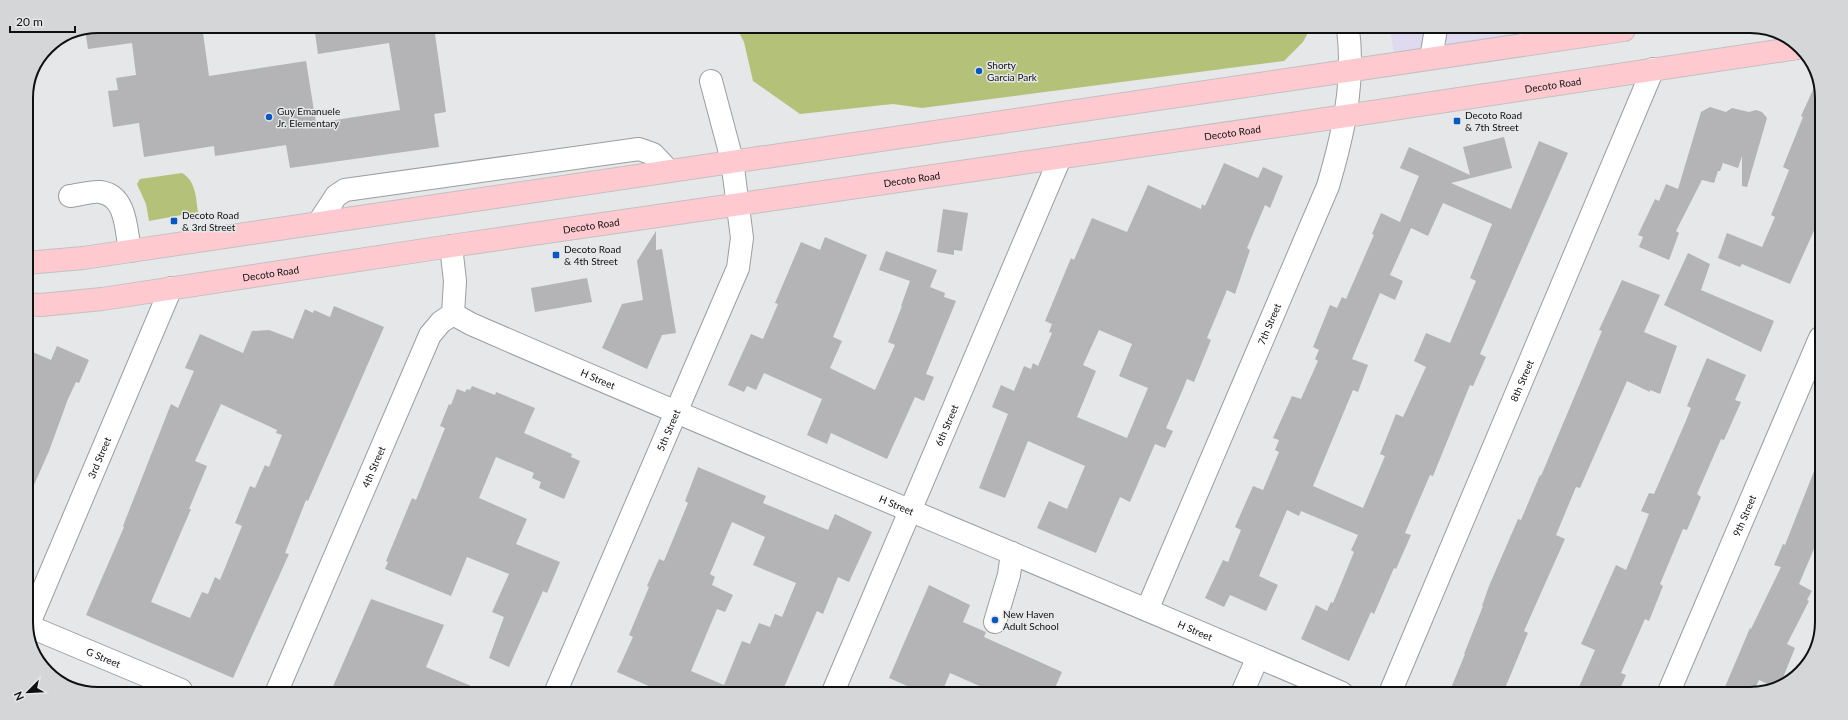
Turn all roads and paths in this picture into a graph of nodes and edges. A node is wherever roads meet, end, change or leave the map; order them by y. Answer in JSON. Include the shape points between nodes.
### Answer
{"nodes":[{"id":1,"x":1348,"y":33,"type":"edge"},
{"id":2,"x":1435,"y":33,"type":"edge"},
{"id":3,"x":1578,"y":33,"type":"edge"},
{"id":4,"x":1533,"y":36,"type":"edge"},
{"id":5,"x":1792,"y":49,"type":"edge"},
{"id":6,"x":1431,"y":58,"type":"junction"},
{"id":7,"x":1653,"y":69,"type":"junction"},
{"id":8,"x":1350,"y":70,"type":"junction"},
{"id":9,"x":710,"y":81,"type":"dead end"},
{"id":10,"x":1346,"y":116,"type":"junction"},
{"id":11,"x":1060,"y":158,"type":"junction"},
{"id":12,"x":732,"y":160,"type":"junction"},
{"id":13,"x":70,"y":196,"type":"dead end"},
{"id":14,"x":738,"y":204,"type":"junction"},
{"id":15,"x":451,"y":246,"type":"junction"},
{"id":16,"x":130,"y":251,"type":"junction"},
{"id":17,"x":33,"y":262,"type":"edge"},
{"id":18,"x":171,"y":288,"type":"junction"},
{"id":19,"x":33,"y":304,"type":"edge"},
{"id":20,"x":453,"y":314,"type":"junction"},
{"id":21,"x":1815,"y":350,"type":"edge"},
{"id":22,"x":675,"y":414,"type":"junction"},
{"id":23,"x":911,"y":511,"type":"junction"},
{"id":24,"x":1012,"y":553,"type":"junction"},
{"id":25,"x":1147,"y":610,"type":"junction"},
{"id":26,"x":33,"y":612,"type":"edge"},
{"id":27,"x":995,"y":622,"type":"dead end"},
{"id":28,"x":33,"y":629,"type":"edge"},
{"id":29,"x":1258,"y":657,"type":"junction"},
{"id":30,"x":174,"y":687,"type":"edge"},
{"id":31,"x":279,"y":687,"type":"edge"},
{"id":32,"x":558,"y":687,"type":"edge"},
{"id":33,"x":835,"y":687,"type":"edge"},
{"id":34,"x":1245,"y":687,"type":"edge"},
{"id":35,"x":1328,"y":687,"type":"edge"},
{"id":36,"x":1393,"y":687,"type":"edge"},
{"id":37,"x":1671,"y":687,"type":"edge"}],
"edges":[{"from":1,"to":8,"type":"street","name":"7th Street"},
{"from":2,"to":6,"type":"street"},
{"from":3,"to":4,"type":"main road"},
{"from":4,"to":6,"type":"main road"},
{"from":5,"to":7,"type":"main road","name":"Decoto Road"},
{"from":6,"to":8,"type":"main road"},
{"from":7,"to":10,"type":"main road","name":"Decoto Road"},
{"from":7,"to":36,"type":"street","name":"8th Street"},
{"from":8,"to":10,"type":"street","name":"7th Street"},
{"from":8,"to":12,"type":"main road"},
{"from":9,"to":12,"type":"street","name":"5th Street"},
{"from":10,"to":11,"type":"main road","name":"Decoto Road"},
{"from":10,"to":25,"type":"street","name":"7th Street","via":[[1328,186]]},
{"from":11,"to":14,"type":"main road","name":"Decoto Road"},
{"from":11,"to":23,"type":"street","name":"6th Street"},
{"from":12,"to":14,"type":"street","name":"5th Street"},
{"from":12,"to":16,"type":"main road"},
{"from":13,"to":16,"type":"street","via":[[100,192],[115,200],[123,212]]},
{"from":14,"to":15,"type":"main road","name":"Decoto Road"},
{"from":14,"to":22,"type":"street","name":"5th Street","via":[[742,238],[738,268]]},
{"from":15,"to":18,"type":"main road","name":"Decoto Road"},
{"from":15,"to":20,"type":"street","via":[[455,281]]},
{"from":16,"to":17,"type":"main road"},
{"from":18,"to":19,"type":"main road","name":"Decoto Road","via":[[102,299]]},
{"from":18,"to":26,"type":"street","name":"3rd Street"},
{"from":20,"to":22,"type":"street","name":"H Street","via":[[470,324]]},
{"from":20,"to":31,"type":"street","name":"4th Street","via":[[441,322],[430,335]]},
{"from":21,"to":37,"type":"street","name":"9th Street"},
{"from":22,"to":23,"type":"street","name":"H Street"},
{"from":22,"to":32,"type":"street","name":"5th Street"},
{"from":23,"to":24,"type":"street","name":"H Street"},
{"from":23,"to":33,"type":"street","name":"6th Street"},
{"from":24,"to":25,"type":"street","name":"H Street"},
{"from":24,"to":27,"type":"street","via":[[1009,575]]},
{"from":25,"to":29,"type":"street","name":"H Street"},
{"from":28,"to":30,"type":"street","name":"G Street"},
{"from":29,"to":34,"type":"street"},
{"from":29,"to":35,"type":"street","name":"H Street"}]}
